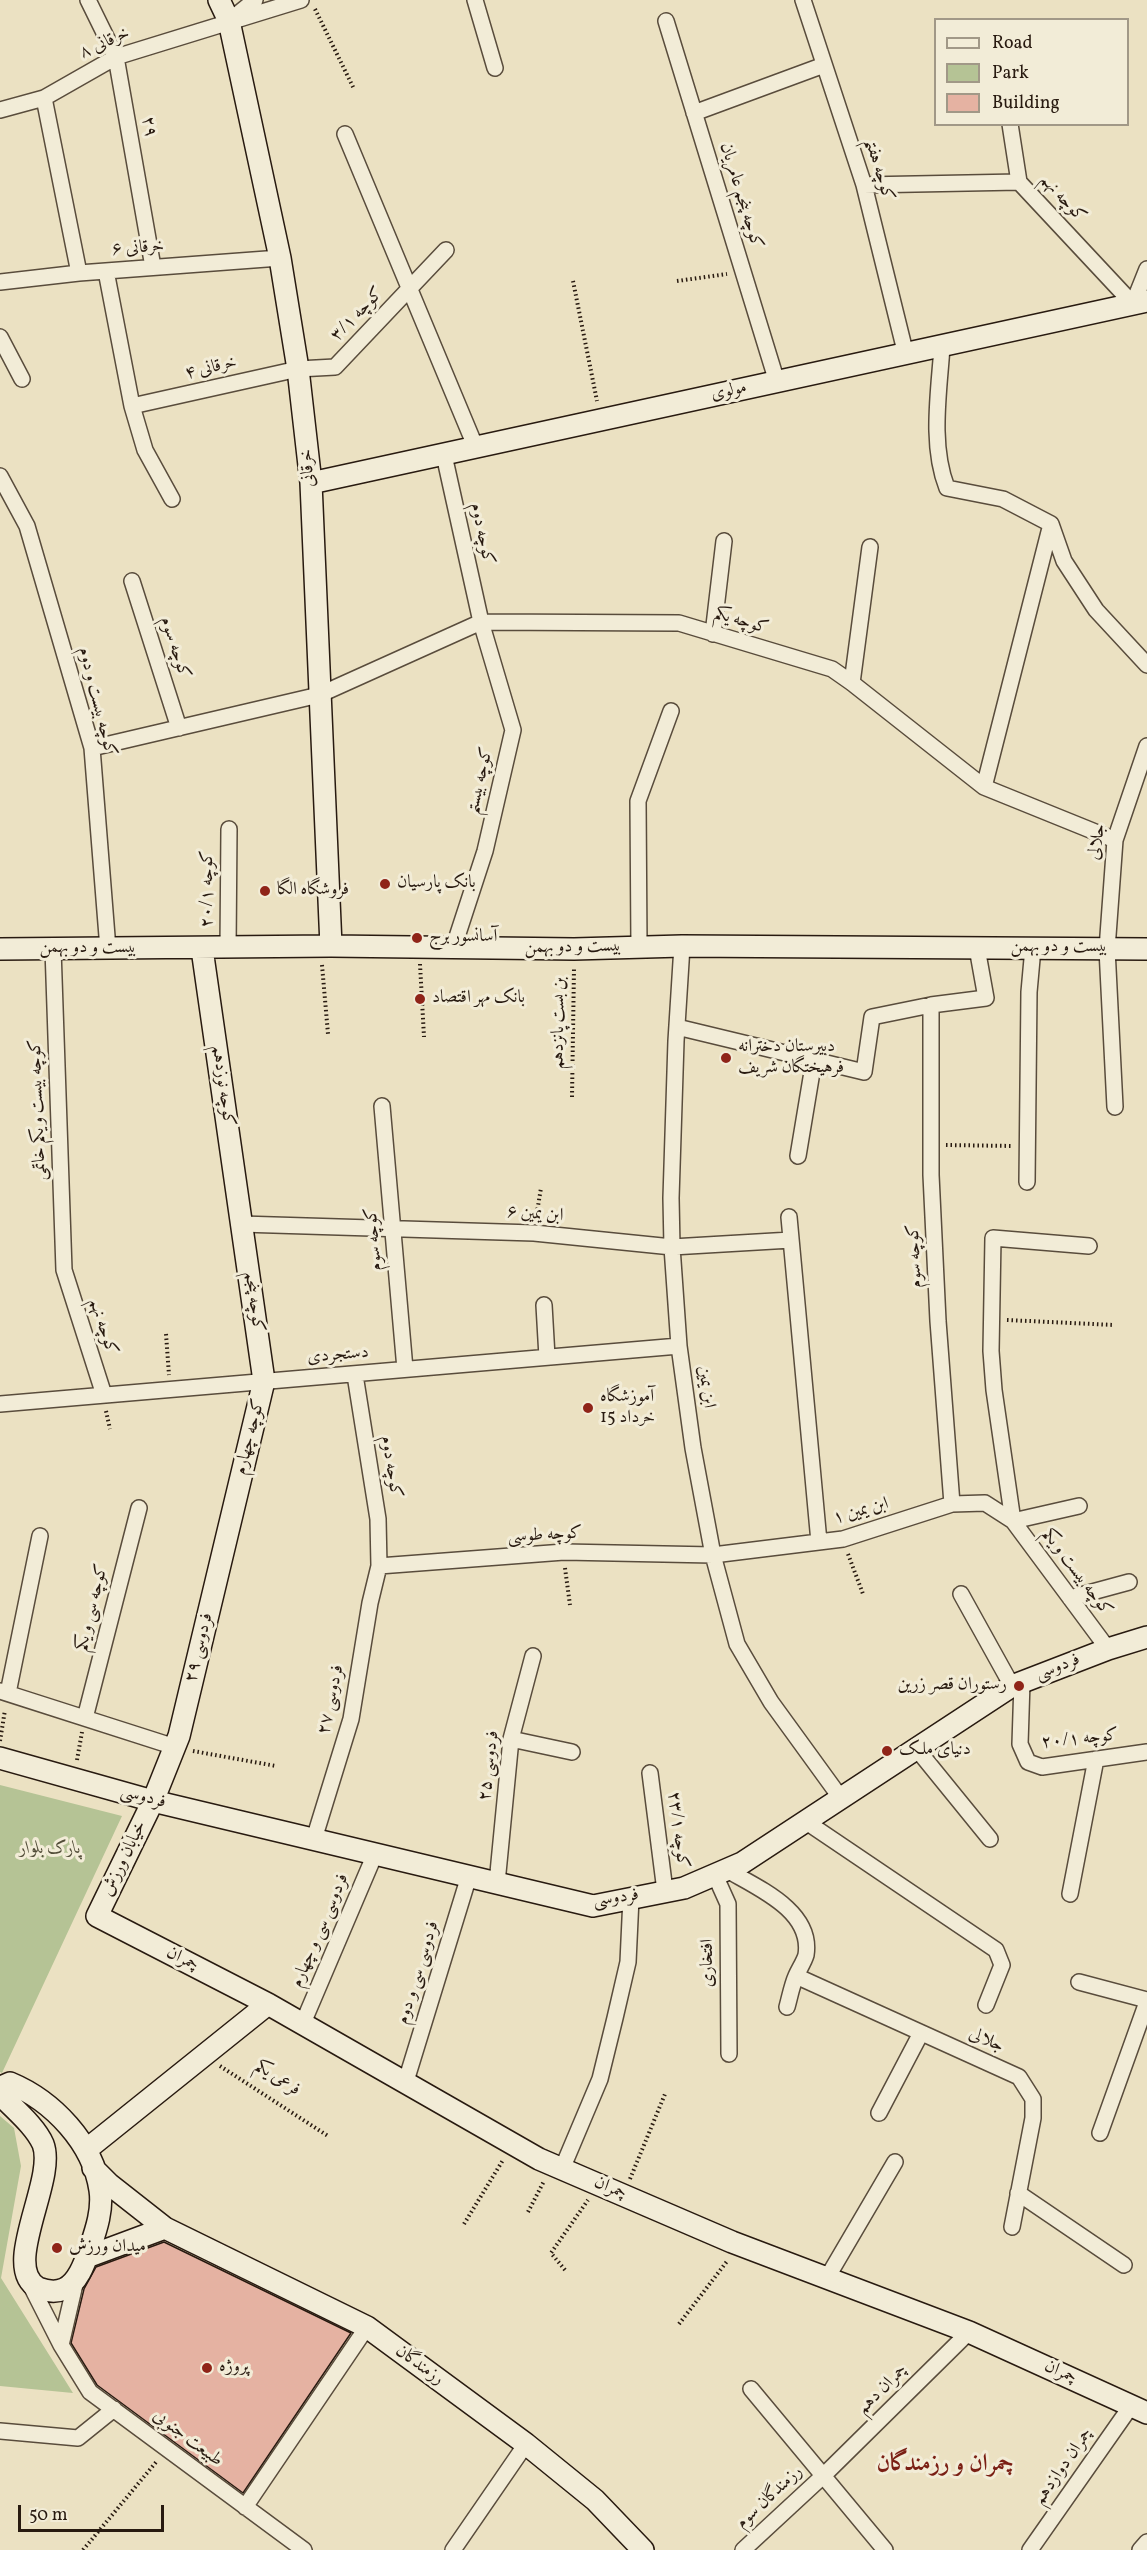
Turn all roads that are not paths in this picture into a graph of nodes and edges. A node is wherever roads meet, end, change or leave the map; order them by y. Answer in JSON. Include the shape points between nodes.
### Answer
{"nodes":[{"id":1,"x":88,"y":0,"type":"edge"},
{"id":2,"x":219,"y":0,"type":"edge"},
{"id":3,"x":255,"y":0,"type":"edge"},
{"id":4,"x":301,"y":0,"type":"edge"},
{"id":5,"x":475,"y":0,"type":"edge"},
{"id":6,"x":803,"y":0,"type":"edge"},
{"id":7,"x":230,"y":21,"type":"junction"},
{"id":8,"x":666,"y":21,"type":"dead end"},
{"id":9,"x":116,"y":57,"type":"junction"},
{"id":10,"x":824,"y":65,"type":"junction"},
{"id":11,"x":495,"y":68,"type":"dead end"},
{"id":12,"x":44,"y":98,"type":"junction"},
{"id":13,"x":0,"y":110,"type":"edge"},
{"id":14,"x":694,"y":113,"type":"junction"},
{"id":15,"x":1010,"y":126,"type":"edge"},
{"id":16,"x":345,"y":134,"type":"dead end"},
{"id":17,"x":1018,"y":182,"type":"junction"},
{"id":18,"x":864,"y":185,"type":"junction"},
{"id":19,"x":446,"y":250,"type":"dead end"},
{"id":20,"x":280,"y":258,"type":"junction"},
{"id":21,"x":153,"y":267,"type":"junction"},
{"id":22,"x":1147,"y":269,"type":"edge"},
{"id":23,"x":106,"y":271,"type":"junction"},
{"id":24,"x":79,"y":273,"type":"junction"},
{"id":25,"x":0,"y":282,"type":"edge"},
{"id":26,"x":410,"y":290,"type":"junction"},
{"id":27,"x":1140,"y":302,"type":"edge"},
{"id":28,"x":0,"y":337,"type":"edge"},
{"id":29,"x":942,"y":347,"type":"junction"},
{"id":30,"x":906,"y":355,"type":"junction"},
{"id":31,"x":298,"y":369,"type":"junction"},
{"id":32,"x":22,"y":380,"type":"dead end"},
{"id":33,"x":777,"y":382,"type":"junction"},
{"id":34,"x":132,"y":406,"type":"junction"},
{"id":35,"x":476,"y":448,"type":"junction"},
{"id":36,"x":444,"y":455,"type":"junction"},
{"id":37,"x":0,"y":476,"type":"edge"},
{"id":38,"x":311,"y":483,"type":"junction"},
{"id":39,"x":172,"y":499,"type":"dead end"},
{"id":40,"x":1051,"y":524,"type":"junction"},
{"id":41,"x":724,"y":541,"type":"dead end"},
{"id":42,"x":870,"y":547,"type":"dead end"},
{"id":43,"x":132,"y":581,"type":"dead end"},
{"id":44,"x":481,"y":622,"type":"junction"},
{"id":45,"x":713,"y":634,"type":"junction"},
{"id":46,"x":1147,"y":665,"type":"edge"},
{"id":47,"x":852,"y":683,"type":"junction"},
{"id":48,"x":319,"y":694,"type":"junction"},
{"id":49,"x":670,"y":711,"type":"dead end"},
{"id":50,"x":179,"y":728,"type":"junction"},
{"id":51,"x":1147,"y":746,"type":"edge"},
{"id":52,"x":92,"y":748,"type":"junction"},
{"id":53,"x":984,"y":787,"type":"junction"},
{"id":54,"x":229,"y":829,"type":"dead end"},
{"id":55,"x":1114,"y":840,"type":"junction"},
{"id":56,"x":326,"y":946,"type":"junction"},
{"id":57,"x":682,"y":946,"type":"junction"},
{"id":58,"x":639,"y":947,"type":"junction"},
{"id":59,"x":228,"y":948,"type":"junction"},
{"id":60,"x":977,"y":948,"type":"junction"},
{"id":61,"x":1033,"y":948,"type":"junction"},
{"id":62,"x":0,"y":949,"type":"edge"},
{"id":63,"x":53,"y":949,"type":"junction"},
{"id":64,"x":108,"y":949,"type":"junction"},
{"id":65,"x":202,"y":949,"type":"junction"},
{"id":66,"x":453,"y":949,"type":"junction"},
{"id":67,"x":1107,"y":949,"type":"junction"},
{"id":68,"x":1147,"y":949,"type":"edge"},
{"id":69,"x":931,"y":1005,"type":"junction"},
{"id":70,"x":676,"y":1027,"type":"junction"},
{"id":71,"x":814,"y":1060,"type":"junction"},
{"id":72,"x":382,"y":1106,"type":"dead end"},
{"id":73,"x":1115,"y":1107,"type":"dead end"},
{"id":74,"x":798,"y":1156,"type":"dead end"},
{"id":75,"x":1027,"y":1182,"type":"dead end"},
{"id":76,"x":789,"y":1217,"type":"dead end"},
{"id":77,"x":242,"y":1224,"type":"junction"},
{"id":78,"x":395,"y":1229,"type":"junction"},
{"id":79,"x":791,"y":1240,"type":"junction"},
{"id":80,"x":1089,"y":1246,"type":"dead end"},
{"id":81,"x":672,"y":1247,"type":"junction"},
{"id":82,"x":64,"y":1270,"type":"joint"},
{"id":83,"x":544,"y":1305,"type":"dead end"},
{"id":84,"x":680,"y":1346,"type":"junction"},
{"id":85,"x":547,"y":1358,"type":"junction"},
{"id":86,"x":405,"y":1369,"type":"junction"},
{"id":87,"x":355,"y":1375,"type":"junction"},
{"id":88,"x":264,"y":1381,"type":"junction"},
{"id":89,"x":104,"y":1395,"type":"junction"},
{"id":90,"x":0,"y":1404,"type":"edge"},
{"id":91,"x":237,"y":1492,"type":"joint"},
{"id":92,"x":952,"y":1504,"type":"junction"},
{"id":93,"x":1079,"y":1506,"type":"dead end"},
{"id":94,"x":139,"y":1508,"type":"dead end"},
{"id":95,"x":1013,"y":1521,"type":"junction"},
{"id":96,"x":40,"y":1536,"type":"dead end"},
{"id":97,"x":819,"y":1542,"type":"junction"},
{"id":98,"x":713,"y":1555,"type":"junction"},
{"id":99,"x":379,"y":1566,"type":"junction"},
{"id":100,"x":1129,"y":1582,"type":"dead end"},
{"id":101,"x":961,"y":1594,"type":"dead end"},
{"id":102,"x":1070,"y":1598,"type":"junction"},
{"id":103,"x":1147,"y":1637,"type":"edge"},
{"id":104,"x":1108,"y":1649,"type":"junction"},
{"id":105,"x":533,"y":1656,"type":"dead end"},
{"id":106,"x":1017,"y":1684,"type":"junction"},
{"id":107,"x":4,"y":1692,"type":"edge"},
{"id":108,"x":85,"y":1718,"type":"junction"},
{"id":109,"x":511,"y":1739,"type":"junction"},
{"id":110,"x":175,"y":1748,"type":"junction"},
{"id":111,"x":916,"y":1748,"type":"junction"},
{"id":112,"x":573,"y":1752,"type":"dead end"},
{"id":113,"x":1147,"y":1752,"type":"edge"},
{"id":114,"x":0,"y":1758,"type":"edge"},
{"id":115,"x":1096,"y":1759,"type":"junction"},
{"id":116,"x":650,"y":1773,"type":"dead end"},
{"id":117,"x":840,"y":1797,"type":"junction"},
{"id":118,"x":153,"y":1801,"type":"junction"},
{"id":119,"x":805,"y":1821,"type":"junction"},
{"id":120,"x":314,"y":1839,"type":"junction"},
{"id":121,"x":990,"y":1839,"type":"dead end"},
{"id":122,"x":375,"y":1854,"type":"junction"},
{"id":123,"x":721,"y":1872,"type":"junction"},
{"id":124,"x":469,"y":1876,"type":"junction"},
{"id":125,"x":497,"y":1883,"type":"junction"},
{"id":126,"x":665,"y":1892,"type":"junction"},
{"id":127,"x":1070,"y":1894,"type":"dead end"},
{"id":128,"x":631,"y":1898,"type":"junction"},
{"id":129,"x":97,"y":1916,"type":"joint"},
{"id":130,"x":796,"y":1976,"type":"junction"},
{"id":131,"x":1079,"y":1982,"type":"dead end"},
{"id":132,"x":1147,"y":2001,"type":"edge"},
{"id":133,"x":268,"y":2004,"type":"junction"},
{"id":134,"x":986,"y":2005,"type":"dead end"},
{"id":135,"x":787,"y":2007,"type":"dead end"},
{"id":136,"x":303,"y":2024,"type":"junction"},
{"id":137,"x":921,"y":2032,"type":"junction"},
{"id":138,"x":729,"y":2054,"type":"dead end"},
{"id":139,"x":406,"y":2081,"type":"junction"},
{"id":140,"x":1,"y":2086,"type":"edge"},
{"id":141,"x":879,"y":2113,"type":"dead end"},
{"id":142,"x":1100,"y":2133,"type":"dead end"},
{"id":143,"x":90,"y":2159,"type":"junction"},
{"id":144,"x":895,"y":2162,"type":"dead end"},
{"id":145,"x":557,"y":2167,"type":"junction"},
{"id":146,"x":1018,"y":2193,"type":"junction"},
{"id":147,"x":1012,"y":2227,"type":"dead end"},
{"id":148,"x":165,"y":2228,"type":"junction"},
{"id":149,"x":87,"y":2257,"type":"junction"},
{"id":150,"x":1124,"y":2265,"type":"dead end"},
{"id":151,"x":827,"y":2278,"type":"junction"},
{"id":152,"x":76,"y":2280,"type":"junction"},
{"id":153,"x":29,"y":2283,"type":"junction"},
{"id":154,"x":367,"y":2327,"type":"junction"},
{"id":155,"x":969,"y":2332,"type":"junction"},
{"id":156,"x":60,"y":2345,"type":"junction"},
{"id":157,"x":751,"y":2389,"type":"dead end"},
{"id":158,"x":114,"y":2409,"type":"junction"},
{"id":159,"x":1139,"y":2409,"type":"edge"},
{"id":160,"x":0,"y":2430,"type":"edge"},
{"id":161,"x":526,"y":2444,"type":"junction"},
{"id":162,"x":824,"y":2475,"type":"junction"},
{"id":163,"x":245,"y":2506,"type":"junction"},
{"id":164,"x":1147,"y":2542,"type":"edge"},
{"id":165,"x":304,"y":2550,"type":"edge"},
{"id":166,"x":453,"y":2550,"type":"edge"},
{"id":167,"x":643,"y":2550,"type":"edge"},
{"id":168,"x":743,"y":2550,"type":"edge"},
{"id":169,"x":885,"y":2550,"type":"edge"},
{"id":170,"x":1030,"y":2550,"type":"edge"},
{"id":171,"x":1140,"y":2550,"type":"edge"}],
"edges":[{"from":1,"to":9,"type":"street","name":"۲۹"},
{"from":2,"to":7,"type":"street","name":"خرقانی"},
{"from":3,"to":7,"type":"street"},
{"from":4,"to":7,"type":"street","name":"خرقانی ۸"},
{"from":5,"to":11,"type":"street"},
{"from":6,"to":10,"type":"street","name":"کوچه هفتم"},
{"from":7,"to":9,"type":"street","name":"خرقانی ۸"},
{"from":7,"to":20,"type":"street","name":"خرقانی"},
{"from":8,"to":14,"type":"street","name":"کوچه پنجم عامریان"},
{"from":9,"to":12,"type":"street","name":"خرقانی ۸"},
{"from":9,"to":21,"type":"street","name":"۲۹"},
{"from":10,"to":14,"type":"street"},
{"from":10,"to":18,"type":"street","name":"کوچه هفتم"},
{"from":12,"to":13,"type":"street","name":"خرقانی ۸"},
{"from":12,"to":24,"type":"street"},
{"from":14,"to":33,"type":"street","name":"کوچه پنجم عامریان"},
{"from":15,"to":17,"type":"street"},
{"from":16,"to":26,"type":"street"},
{"from":17,"to":18,"type":"street","name":"کوچه نهم"},
{"from":17,"to":27,"type":"street","name":"کوچه نهم"},
{"from":18,"to":30,"type":"street","name":"کوچه هفتم"},
{"from":19,"to":26,"type":"street"},
{"from":20,"to":21,"type":"street","name":"خرقانی ۶"},
{"from":20,"to":31,"type":"street","name":"خرقانی"},
{"from":21,"to":23,"type":"street","name":"خرقانی ۶"},
{"from":22,"to":27,"type":"street"},
{"from":23,"to":24,"type":"street","name":"خرقانی ۶"},
{"from":23,"to":34,"type":"street"},
{"from":24,"to":25,"type":"street","name":"خرقانی ۶"},
{"from":26,"to":31,"type":"street","name":"کوچه ۳/۱","via":[[335,367]]},
{"from":26,"to":35,"type":"street"},
{"from":27,"to":29,"type":"street","name":"مولوی"},
{"from":28,"to":32,"type":"street"},
{"from":29,"to":30,"type":"street","name":"مولوی"},
{"from":29,"to":40,"type":"street","via":[[938,416],[940,471],[947,488],[1003,499]]},
{"from":30,"to":33,"type":"street","name":"مولوی"},
{"from":31,"to":34,"type":"street","name":"خرقانی ۴"},
{"from":31,"to":38,"type":"street","name":"خرقانی"},
{"from":33,"to":35,"type":"street","name":"مولوی"},
{"from":34,"to":39,"type":"street","via":[[145,450]]},
{"from":35,"to":36,"type":"street","name":"مولوی"},
{"from":36,"to":38,"type":"street","name":"مولوی"},
{"from":36,"to":44,"type":"street","name":"کوچه دوم"},
{"from":37,"to":52,"type":"street","name":"کوچه بیست و دوم","via":[[27,526]]},
{"from":38,"to":48,"type":"street","name":"خرقانی"},
{"from":40,"to":46,"type":"street","via":[[1064,561],[1096,610]]},
{"from":40,"to":53,"type":"street"},
{"from":41,"to":45,"type":"street"},
{"from":42,"to":47,"type":"street"},
{"from":43,"to":50,"type":"street","name":"کوچه سوم"},
{"from":44,"to":45,"type":"street","name":"کوچه یکم","via":[[679,623]]},
{"from":44,"to":48,"type":"street","name":"کوچه یکم"},
{"from":44,"to":66,"type":"street","name":"کوچه بیستم","via":[[513,730],[485,851]]},
{"from":45,"to":47,"type":"street","name":"کوچه یکم","via":[[832,669]]},
{"from":47,"to":53,"type":"street","name":"کوچه یکم"},
{"from":48,"to":50,"type":"street"},
{"from":48,"to":56,"type":"street","name":"خرقانی"},
{"from":49,"to":58,"type":"street","via":[[638,801]]},
{"from":50,"to":52,"type":"street"},
{"from":51,"to":55,"type":"street","name":"جلالی"},
{"from":52,"to":64,"type":"street","name":"کوچه بیست و دوم"},
{"from":53,"to":55,"type":"street","name":"کوچه یکم"},
{"from":54,"to":59,"type":"street","name":"کوچه ۲۰/۱"},
{"from":55,"to":67,"type":"street","name":"جلالی"},
{"from":56,"to":59,"type":"street","name":"بیست و دو بهمن"},
{"from":56,"to":66,"type":"street","name":"بیست و دو بهمن"},
{"from":57,"to":58,"type":"street","name":"بیست و دو بهمن"},
{"from":57,"to":60,"type":"street","name":"بیست و دو بهمن"},
{"from":57,"to":70,"type":"street","name":"ابن یمین"},
{"from":58,"to":66,"type":"street","name":"بیست و دو بهمن"},
{"from":59,"to":65,"type":"street","name":"بیست و دو بهمن"},
{"from":60,"to":61,"type":"street","name":"بیست و دو بهمن"},
{"from":60,"to":69,"type":"street","via":[[986,998]]},
{"from":61,"to":67,"type":"street","name":"بیست و دو بهمن"},
{"from":61,"to":75,"type":"street"},
{"from":62,"to":63,"type":"street","name":"بیست و دو بهمن"},
{"from":63,"to":64,"type":"street","name":"بیست و دو بهمن"},
{"from":63,"to":82,"type":"street","name":"کوچه بیست و یکم خاتمی"},
{"from":64,"to":65,"type":"street","name":"بیست و دو بهمن"},
{"from":65,"to":77,"type":"street","name":"کوچه نوزدهم"},
{"from":67,"to":68,"type":"street","name":"بیست و دو بهمن"},
{"from":67,"to":73,"type":"street","name":"جلالی"},
{"from":69,"to":71,"type":"street","via":[[872,1017],[864,1072]]},
{"from":69,"to":92,"type":"street","name":"کوچه سوم","via":[[930,1144]]},
{"from":70,"to":71,"type":"street"},
{"from":70,"to":81,"type":"street","name":"ابن یمین"},
{"from":71,"to":74,"type":"street"},
{"from":72,"to":78,"type":"street","name":"کوچه سوم"},
{"from":76,"to":79,"type":"street"},
{"from":77,"to":78,"type":"street"},
{"from":77,"to":88,"type":"street","name":"کوچه پنجم"},
{"from":78,"to":81,"type":"street","name":"ابن یمین ۶","via":[[534,1233]]},
{"from":78,"to":86,"type":"street","name":"کوچه سوم"},
{"from":79,"to":81,"type":"street","name":"ابن یمین ۶"},
{"from":79,"to":97,"type":"street"},
{"from":80,"to":95,"type":"street","via":[[993,1238],[994,1390]]},
{"from":81,"to":84,"type":"street","name":"ابن یمین"},
{"from":82,"to":89,"type":"street","name":"کوچه نهم"},
{"from":83,"to":85,"type":"street"},
{"from":84,"to":85,"type":"street","name":"دستجردی"},
{"from":84,"to":98,"type":"street","name":"ابن یمین","via":[[693,1448]]},
{"from":85,"to":86,"type":"street","name":"دستجردی"},
{"from":86,"to":87,"type":"street","name":"دستجردی"},
{"from":87,"to":88,"type":"street","name":"دستجردی"},
{"from":87,"to":99,"type":"street","name":"کوچه دوم","via":[[378,1519]]},
{"from":88,"to":89,"type":"street","name":"دستجردی"},
{"from":88,"to":91,"type":"street","name":"کوچه چهارم"},
{"from":89,"to":90,"type":"street","name":"دستجردی"},
{"from":91,"to":110,"type":"street","name":"فردوسی ۲۹"},
{"from":92,"to":95,"type":"street","name":"ابن یمین ۱","via":[[985,1503]]},
{"from":92,"to":97,"type":"street","name":"ابن یمین ۱","via":[[843,1539]]},
{"from":93,"to":95,"type":"street"},
{"from":94,"to":108,"type":"street","name":"کوچه سی و یکم"},
{"from":95,"to":102,"type":"street","name":"کوچه بیست و یکم"},
{"from":96,"to":107,"type":"street"},
{"from":97,"to":98,"type":"street","name":"ابن یمین ۱"},
{"from":98,"to":99,"type":"street","name":"کوچه طوسی","via":[[564,1552]]},
{"from":98,"to":117,"type":"street","name":"ابن یمین","via":[[738,1644],[771,1702]]},
{"from":99,"to":120,"type":"street","name":"فردوسی ۲۷","via":[[351,1719]]},
{"from":100,"to":102,"type":"street"},
{"from":101,"to":106,"type":"street"},
{"from":102,"to":104,"type":"street","name":"کوچه بیست و یکم"},
{"from":103,"to":104,"type":"street","name":"فردوسی"},
{"from":104,"to":106,"type":"street","name":"فردوسی"},
{"from":105,"to":109,"type":"street","name":"فردوسی ۲۵"},
{"from":106,"to":111,"type":"street","name":"فردوسی"},
{"from":106,"to":115,"type":"street","name":"کوچه ۲۰/۱","via":[[1020,1744],[1028,1762],[1042,1767]]},
{"from":107,"to":108,"type":"street"},
{"from":108,"to":110,"type":"street"},
{"from":109,"to":112,"type":"street"},
{"from":109,"to":125,"type":"street","name":"فردوسی ۲۵"},
{"from":110,"to":118,"type":"street","name":"فردوسی ۲۹"},
{"from":111,"to":117,"type":"street","name":"فردوسی"},
{"from":111,"to":121,"type":"street"},
{"from":113,"to":115,"type":"street","name":"کوچه ۲۰/۱"},
{"from":114,"to":118,"type":"street","name":"فردوسی"},
{"from":115,"to":127,"type":"street"},
{"from":116,"to":126,"type":"street","name":"کوچه ۲۳/۱"},
{"from":117,"to":119,"type":"street","name":"فردوسی"},
{"from":118,"to":120,"type":"street","name":"فردوسی"},
{"from":118,"to":129,"type":"street","name":"خیابان ورزش"},
{"from":119,"to":123,"type":"street","name":"فردوسی","via":[[742,1863]]},
{"from":119,"to":134,"type":"street","via":[[996,1950],[1002,1965]]},
{"from":120,"to":122,"type":"street","name":"فردوسی"},
{"from":122,"to":124,"type":"street","name":"فردوسی"},
{"from":122,"to":136,"type":"street","name":"فردوسی سی و چهارم"},
{"from":123,"to":126,"type":"street","name":"فردوسی"},
{"from":123,"to":130,"type":"street","via":[[778,1900],[794,1916],[806,1935],[806,1956]]},
{"from":123,"to":138,"type":"street","name":"افتخاری","via":[[728,1904]]},
{"from":124,"to":125,"type":"street","name":"فردوسی"},
{"from":124,"to":139,"type":"street","name":"فردوسی سی و دوم"},
{"from":125,"to":128,"type":"street","name":"فردوسی","via":[[593,1906]]},
{"from":126,"to":128,"type":"street","name":"فردوسی"},
{"from":128,"to":145,"type":"street","via":[[628,1962],[600,2079]]},
{"from":129,"to":133,"type":"street","name":"چمران"},
{"from":130,"to":135,"type":"street"},
{"from":130,"to":137,"type":"street","name":"جلالی"},
{"from":131,"to":132,"type":"street"},
{"from":132,"to":142,"type":"street"},
{"from":133,"to":136,"type":"street","name":"چمران"},
{"from":133,"to":143,"type":"street","via":[[204,2055]]},
{"from":136,"to":139,"type":"street","name":"چمران"},
{"from":137,"to":141,"type":"street"},
{"from":137,"to":146,"type":"street","name":"جلالی","via":[[1019,2077],[1033,2099]]},
{"from":139,"to":145,"type":"street","name":"چمران"},
{"from":140,"to":143,"type":"street","via":[[10,2083],[22,2087],[55,2110]]},
{"from":140,"to":153,"type":"street","via":[[2,2096],[43,2144],[41,2184],[22,2232],[22,2271]]},
{"from":143,"to":148,"type":"street","name":"رزمندگان","via":[[109,2184]]},
{"from":143,"to":149,"type":"street","via":[[100,2191],[100,2207]]},
{"from":144,"to":151,"type":"street"},
{"from":145,"to":151,"type":"street","name":"چمران"},
{"from":146,"to":147,"type":"street","name":"جلالی"},
{"from":146,"to":150,"type":"street"},
{"from":148,"to":149,"type":"street"},
{"from":148,"to":154,"type":"street","name":"رزمندگان"},
{"from":149,"to":152,"type":"street"},
{"from":151,"to":155,"type":"street","name":"چمران"},
{"from":152,"to":153,"type":"street","via":[[52,2292]]},
{"from":152,"to":156,"type":"street"},
{"from":153,"to":156,"type":"street","name":"طبیعت جنوبی"},
{"from":154,"to":161,"type":"street","name":"رزمندگان"},
{"from":154,"to":163,"type":"street"},
{"from":155,"to":159,"type":"street","name":"چمران"},
{"from":155,"to":162,"type":"street","name":"چمران دهم"},
{"from":156,"to":158,"type":"street","name":"طبیعت جنوبی","via":[[90,2392]]},
{"from":157,"to":162,"type":"street"},
{"from":158,"to":160,"type":"street","via":[[78,2438]]},
{"from":158,"to":163,"type":"street","name":"طبیعت جنوبی"},
{"from":159,"to":170,"type":"street","name":"چمران دوازدهم"},
{"from":161,"to":166,"type":"street"},
{"from":161,"to":167,"type":"street","name":"رزمندگان","via":[[595,2500]]},
{"from":162,"to":168,"type":"street","name":"رزمندگان سوم"},
{"from":162,"to":169,"type":"street"},
{"from":163,"to":165,"type":"street","name":"طبیعت جنوبی"},
{"from":164,"to":171,"type":"street"}]}
